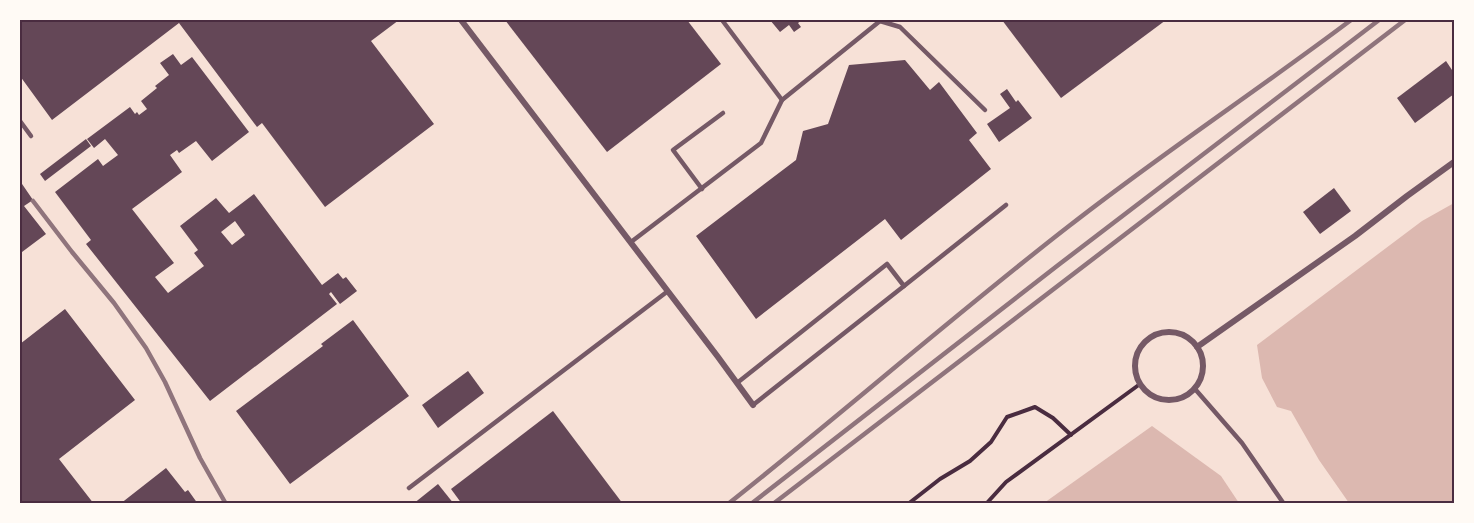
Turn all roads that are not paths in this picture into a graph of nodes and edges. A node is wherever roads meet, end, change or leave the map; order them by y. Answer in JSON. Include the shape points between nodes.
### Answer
{"nodes":[{"id":1,"x":462,"y":20,"type":"edge"},
{"id":2,"x":722,"y":20,"type":"edge"},
{"id":3,"x":880,"y":20,"type":"edge"},
{"id":4,"x":782,"y":100,"type":"junction"},
{"id":5,"x":985,"y":110,"type":"dead end"},
{"id":6,"x":723,"y":113,"type":"dead end"},
{"id":7,"x":20,"y":121,"type":"edge"},
{"id":8,"x":31,"y":136,"type":"dead end"},
{"id":9,"x":1455,"y":162,"type":"edge"},
{"id":10,"x":702,"y":189,"type":"junction"},
{"id":11,"x":1006,"y":205,"type":"dead end"},
{"id":12,"x":631,"y":242,"type":"junction"},
{"id":13,"x":904,"y":286,"type":"junction"},
{"id":14,"x":668,"y":291,"type":"junction"},
{"id":15,"x":1197,"y":347,"type":"junction"},
{"id":16,"x":737,"y":383,"type":"junction"},
{"id":17,"x":1195,"y":389,"type":"junction"},
{"id":18,"x":753,"y":405,"type":"joint"},
{"id":19,"x":409,"y":488,"type":"dead end"},
{"id":20,"x":1284,"y":504,"type":"edge"}],
"edges":[{"from":1,"to":12,"type":"street"},
{"from":2,"to":4,"type":"lane"},
{"from":3,"to":4,"type":"lane"},
{"from":3,"to":5,"type":"lane","via":[[900,27]]},
{"from":4,"to":10,"type":"lane","via":[[761,143]]},
{"from":6,"to":10,"type":"lane","via":[[673,150]]},
{"from":7,"to":8,"type":"lane"},
{"from":9,"to":15,"type":"street"},
{"from":10,"to":12,"type":"lane"},
{"from":11,"to":13,"type":"lane"},
{"from":12,"to":14,"type":"street"},
{"from":13,"to":16,"type":"lane","via":[[887,264]]},
{"from":13,"to":18,"type":"lane"},
{"from":14,"to":16,"type":"street"},
{"from":14,"to":19,"type":"lane"},
{"from":15,"to":17,"type":"street","via":[[1203,373]]},
{"from":15,"to":17,"type":"street","via":[[1182,334],[1161,333],[1143,344],[1135,364],[1140,384],[1156,398],[1177,400]]},
{"from":16,"to":18,"type":"street"},
{"from":17,"to":20,"type":"lane","via":[[1242,443]]}]}
